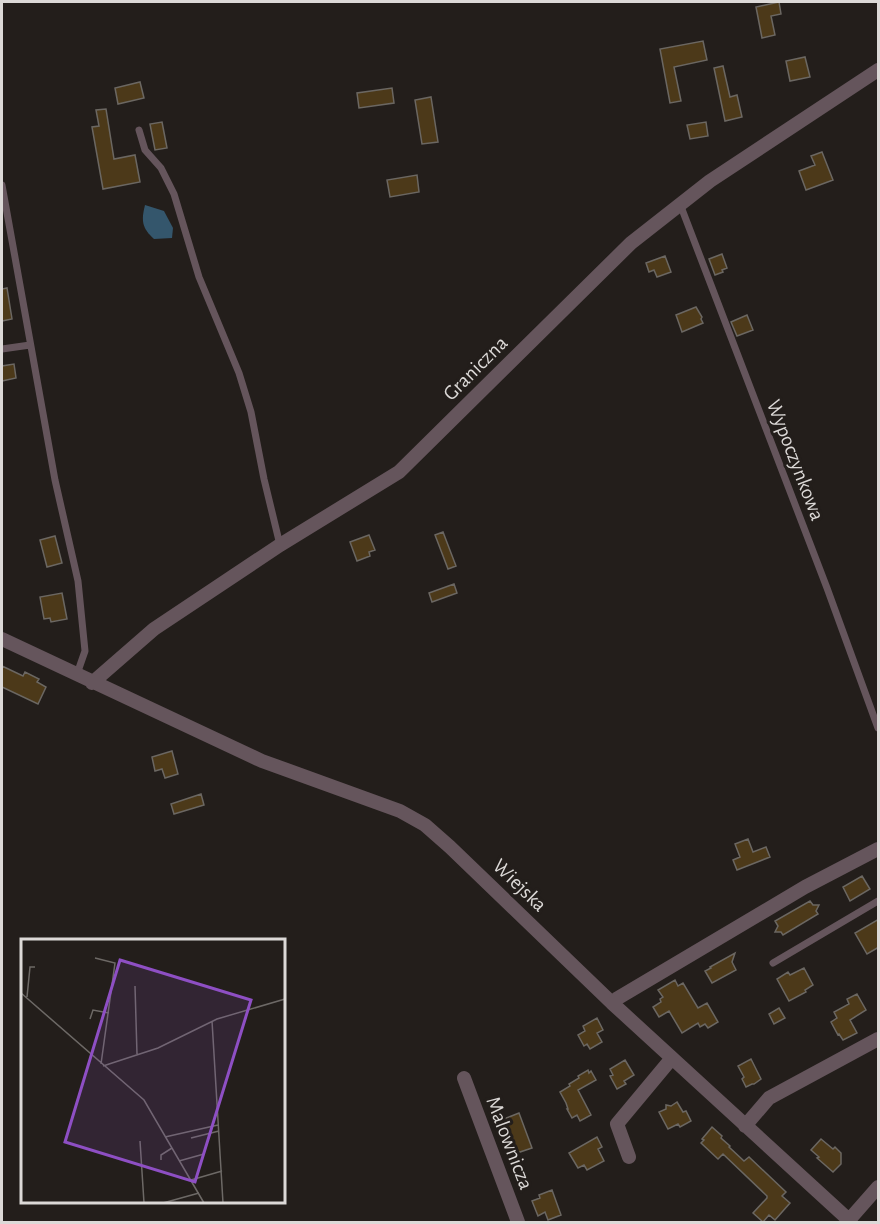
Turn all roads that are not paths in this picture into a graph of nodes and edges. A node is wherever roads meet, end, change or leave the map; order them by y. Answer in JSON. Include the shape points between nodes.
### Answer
{"nodes":[{"id":1,"x":879,"y":70,"type":"edge"},
{"id":2,"x":139,"y":130,"type":"dead end"},
{"id":3,"x":2,"y":185,"type":"edge"},
{"id":4,"x":680,"y":204,"type":"junction"},
{"id":5,"x":30,"y":345,"type":"junction"},
{"id":6,"x":2,"y":349,"type":"edge"},
{"id":7,"x":280,"y":545,"type":"junction"},
{"id":8,"x":2,"y":639,"type":"edge"},
{"id":9,"x":76,"y":675,"type":"junction"},
{"id":10,"x":92,"y":683,"type":"junction"},
{"id":11,"x":879,"y":728,"type":"edge"},
{"id":12,"x":879,"y":849,"type":"edge"},
{"id":13,"x":879,"y":901,"type":"edge"},
{"id":14,"x":773,"y":963,"type":"dead end"},
{"id":15,"x":612,"y":1003,"type":"junction"},
{"id":16,"x":879,"y":1039,"type":"edge"},
{"id":17,"x":672,"y":1058,"type":"junction"},
{"id":18,"x":464,"y":1078,"type":"dead end"},
{"id":19,"x":745,"y":1126,"type":"junction"},
{"id":20,"x":629,"y":1157,"type":"dead end"},
{"id":21,"x":879,"y":1187,"type":"edge"},
{"id":22,"x":850,"y":1221,"type":"edge"},
{"id":23,"x":518,"y":1222,"type":"edge"}],
"edges":[{"from":1,"to":4,"type":"street","name":"Graniczna"},
{"from":2,"to":7,"type":"lane","via":[[145,150],[161,168],[174,194],[199,277],[239,373]]},
{"from":3,"to":5,"type":"lane"},
{"from":4,"to":7,"type":"street","name":"Graniczna","via":[[631,243],[399,472]]},
{"from":4,"to":11,"type":"lane","name":"Wypoczynkowa"},
{"from":5,"to":6,"type":"lane"},
{"from":5,"to":9,"type":"lane","via":[[78,580],[86,651]]},
{"from":7,"to":10,"type":"street","name":"Graniczna","via":[[154,630]]},
{"from":8,"to":9,"type":"street","name":"Wiejska"},
{"from":9,"to":10,"type":"street","name":"Wiejska"},
{"from":10,"to":15,"type":"street","name":"Wiejska","via":[[262,761],[390,807],[425,825]]},
{"from":12,"to":15,"type":"street","via":[[805,887]]},
{"from":13,"to":14,"type":"lane"},
{"from":15,"to":17,"type":"street","name":"Wiejska"},
{"from":16,"to":19,"type":"street","via":[[770,1098]]},
{"from":17,"to":19,"type":"street","name":"Wiejska"},
{"from":17,"to":20,"type":"street","via":[[617,1124]]},
{"from":18,"to":23,"type":"street","name":"Malownicza"},
{"from":19,"to":22,"type":"street","name":"Wiejska"},
{"from":21,"to":22,"type":"street"}]}
